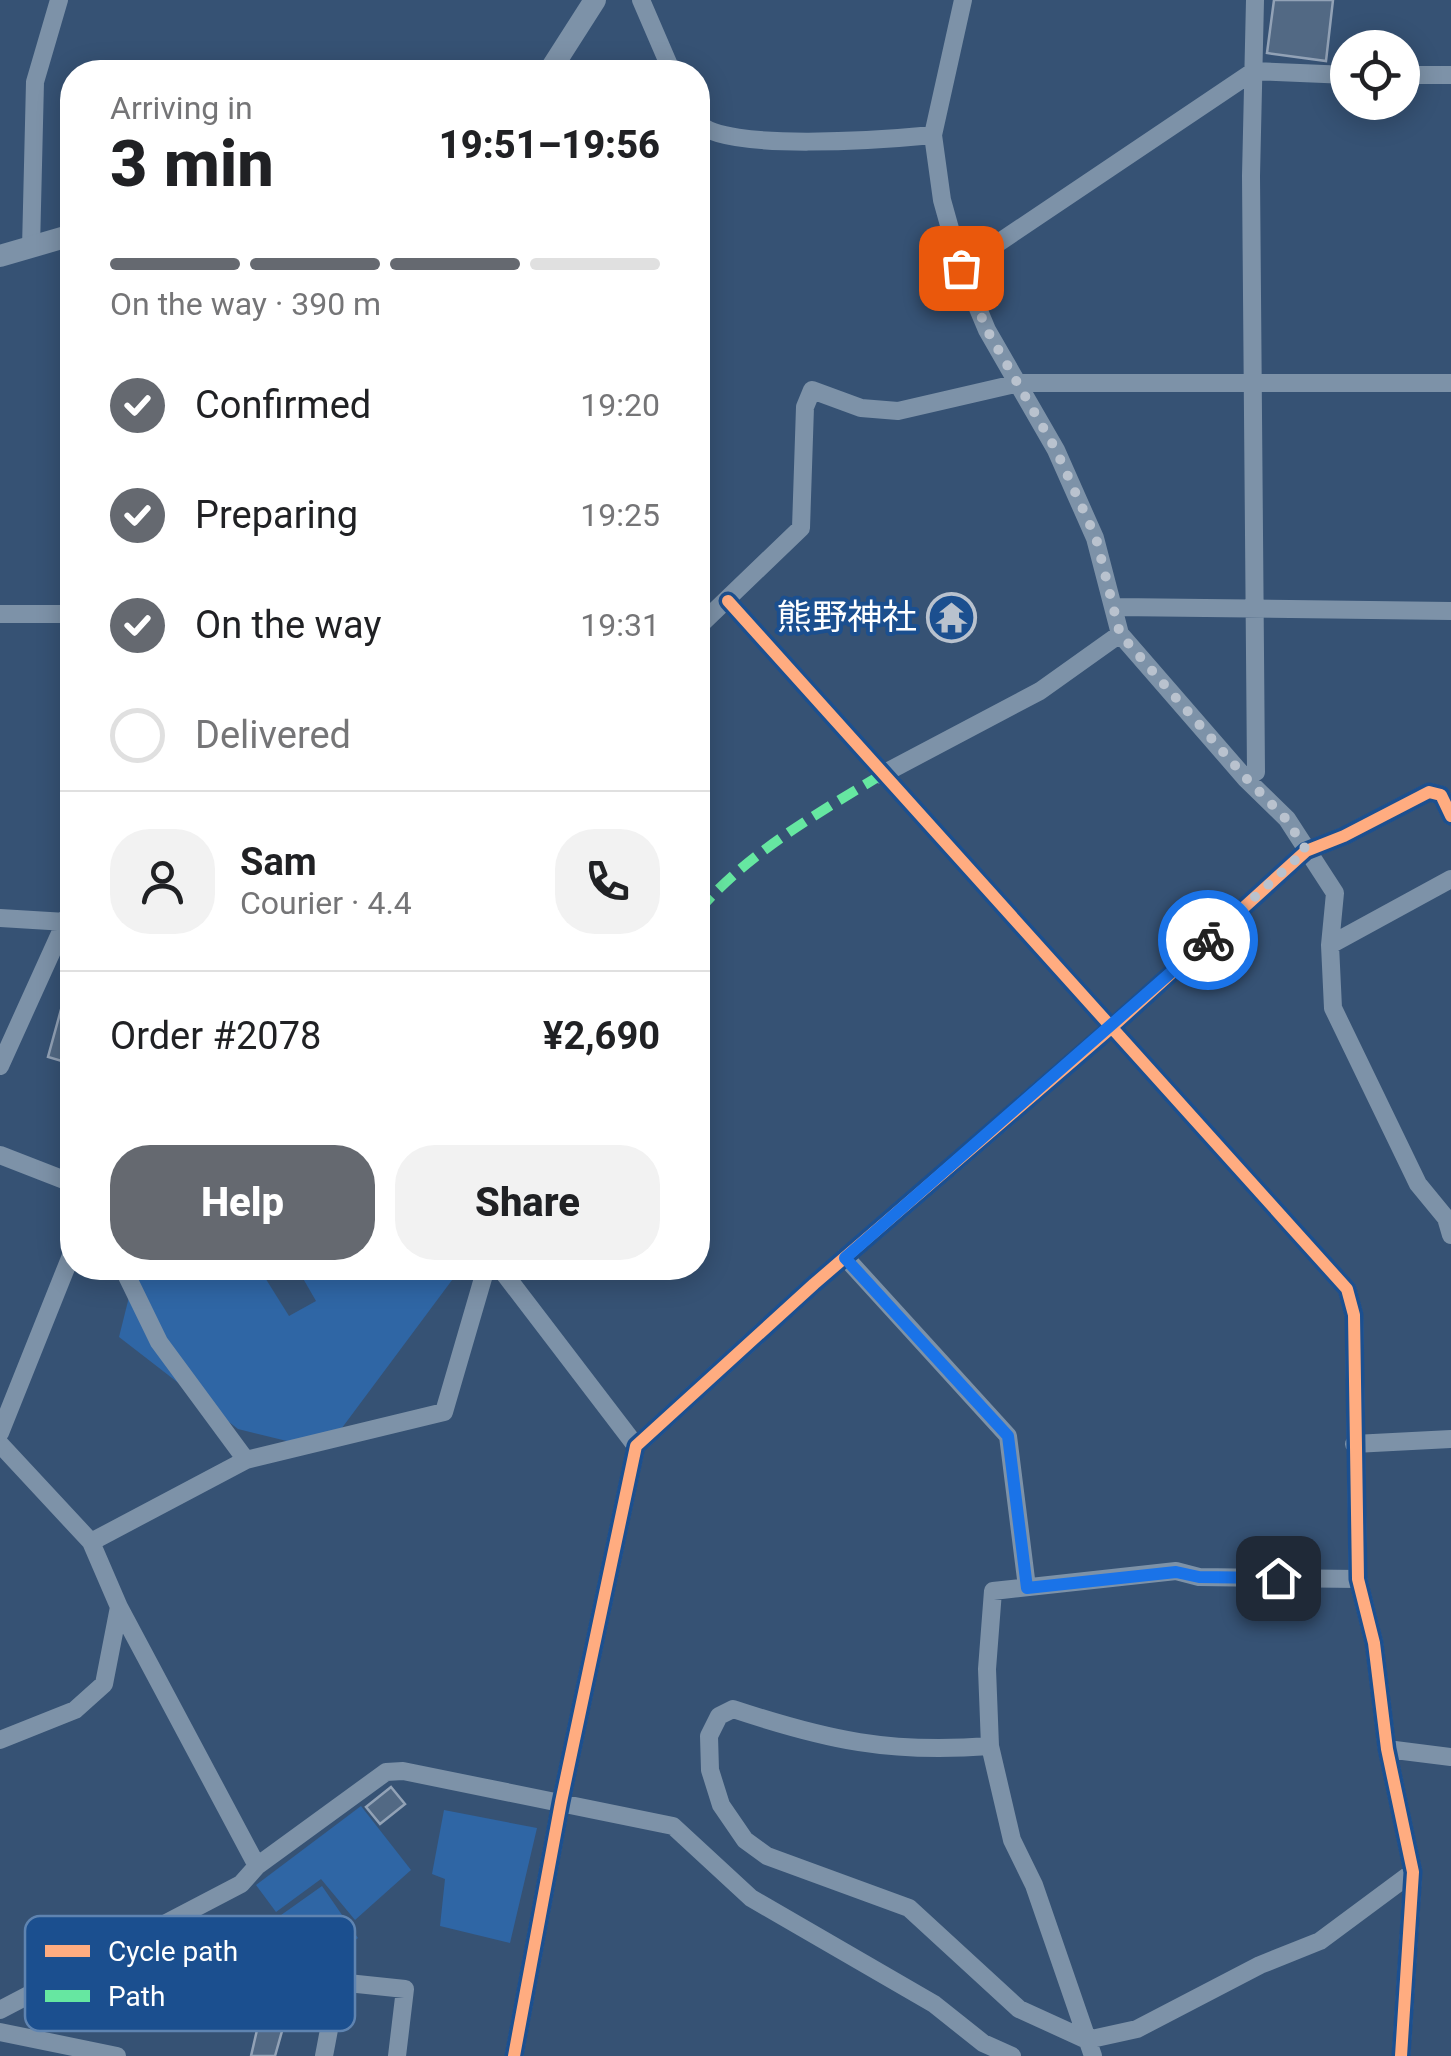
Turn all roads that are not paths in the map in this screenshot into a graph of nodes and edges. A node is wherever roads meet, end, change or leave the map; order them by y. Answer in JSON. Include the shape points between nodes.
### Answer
{"nodes":[{"id":1,"x":58,"y":0,"type":"edge"},
{"id":2,"x":641,"y":0,"type":"edge"},
{"id":3,"x":963,"y":0,"type":"edge"},
{"id":4,"x":1255,"y":0,"type":"edge"},
{"id":5,"x":587,"y":2,"type":"edge"},
{"id":6,"x":556,"y":60,"type":"edge"},
{"id":7,"x":667,"y":60,"type":"edge"},
{"id":8,"x":1254,"y":70,"type":"junction"},
{"id":9,"x":1330,"y":74,"type":"edge"},
{"id":10,"x":1420,"y":74,"type":"edge"},
{"id":11,"x":1451,"y":74,"type":"edge"},
{"id":12,"x":710,"y":132,"type":"edge"},
{"id":13,"x":933,"y":136,"type":"junction"},
{"id":14,"x":60,"y":239,"type":"edge"},
{"id":15,"x":31,"y":248,"type":"junction"},
{"id":16,"x":0,"y":256,"type":"edge"},
{"id":17,"x":961,"y":268,"type":"junction"},
{"id":18,"x":1019,"y":382,"type":"junction"},
{"id":19,"x":1254,"y":382,"type":"junction"},
{"id":20,"x":1451,"y":382,"type":"edge"},
{"id":21,"x":728,"y":601,"type":"junction"},
{"id":22,"x":1116,"y":607,"type":"junction"},
{"id":23,"x":1253,"y":609,"type":"junction"},
{"id":24,"x":1451,"y":611,"type":"edge"},
{"id":25,"x":0,"y":614,"type":"edge"},
{"id":26,"x":60,"y":614,"type":"edge"},
{"id":27,"x":710,"y":617,"type":"edge"},
{"id":28,"x":1120,"y":634,"type":"junction"},
{"id":29,"x":881,"y":775,"type":"junction"},
{"id":30,"x":1246,"y":778,"type":"junction"},
{"id":31,"x":1451,"y":816,"type":"edge"},
{"id":32,"x":1306,"y":850,"type":"junction"},
{"id":33,"x":1451,"y":879,"type":"edge"},
{"id":34,"x":60,"y":915,"type":"edge"},
{"id":35,"x":0,"y":918,"type":"edge"},
{"id":36,"x":60,"y":934,"type":"edge"},
{"id":37,"x":1330,"y":945,"type":"junction"},
{"id":38,"x":1110,"y":1029,"type":"junction"},
{"id":39,"x":0,"y":1066,"type":"edge"},
{"id":40,"x":0,"y":1155,"type":"edge"},
{"id":41,"x":60,"y":1178,"type":"edge"},
{"id":42,"x":1451,"y":1235,"type":"edge"},
{"id":43,"x":845,"y":1258,"type":"junction"},
{"id":44,"x":61,"y":1280,"type":"edge"},
{"id":45,"x":129,"y":1280,"type":"edge"},
{"id":46,"x":482,"y":1280,"type":"edge"},
{"id":47,"x":509,"y":1280,"type":"edge"},
{"id":48,"x":0,"y":1433,"type":"edge"},
{"id":49,"x":1451,"y":1438,"type":"edge"},
{"id":50,"x":0,"y":1444,"type":"edge"},
{"id":51,"x":1354,"y":1444,"type":"junction"},
{"id":52,"x":636,"y":1446,"type":"junction"},
{"id":53,"x":246,"y":1460,"type":"junction"},
{"id":54,"x":91,"y":1542,"type":"junction"},
{"id":55,"x":1358,"y":1578,"type":"junction"},
{"id":56,"x":1027,"y":1588,"type":"junction"},
{"id":57,"x":119,"y":1607,"type":"junction"},
{"id":58,"x":0,"y":1740,"type":"edge"},
{"id":59,"x":990,"y":1746,"type":"junction"},
{"id":60,"x":1387,"y":1749,"type":"junction"},
{"id":61,"x":1451,"y":1756,"type":"edge"},
{"id":62,"x":561,"y":1802,"type":"junction"},
{"id":63,"x":258,"y":1866,"type":"junction"},
{"id":64,"x":1414,"y":1872,"type":"junction"},
{"id":65,"x":179,"y":1916,"type":"edge"},
{"id":66,"x":355,"y":1984,"type":"edge"},
{"id":67,"x":25,"y":1997,"type":"edge"},
{"id":68,"x":0,"y":2010,"type":"edge"},
{"id":69,"x":329,"y":2031,"type":"edge"},
{"id":70,"x":0,"y":2032,"type":"edge"},
{"id":71,"x":1090,"y":2048,"type":"edge"},
{"id":72,"x":118,"y":2056,"type":"edge"},
{"id":73,"x":324,"y":2056,"type":"edge"},
{"id":74,"x":397,"y":2056,"type":"edge"},
{"id":75,"x":514,"y":2056,"type":"edge"},
{"id":76,"x":1012,"y":2056,"type":"edge"},
{"id":77,"x":1401,"y":2056,"type":"edge"}],
"edges":[{"from":1,"to":15,"type":"street","via":[[35,82]]},
{"from":2,"to":7,"type":"street"},
{"from":3,"to":13,"type":"street"},
{"from":4,"to":8,"type":"street"},
{"from":5,"to":6,"type":"street"},
{"from":8,"to":9,"type":"street"},
{"from":8,"to":17,"type":"street"},
{"from":8,"to":19,"type":"street"},
{"from":10,"to":11,"type":"street"},
{"from":12,"to":13,"type":"street","via":[[818,142]]},
{"from":13,"to":17,"type":"street"},
{"from":14,"to":15,"type":"street"},
{"from":15,"to":16,"type":"street"},
{"from":17,"to":18,"type":"street"},
{"from":18,"to":19,"type":"street"},
{"from":18,"to":21,"type":"street","via":[[898,411],[862,408],[812,390],[804,407],[801,528]]},
{"from":18,"to":22,"type":"street","via":[[1096,538]]},
{"from":19,"to":20,"type":"street"},
{"from":19,"to":23,"type":"street"},
{"from":21,"to":27,"type":"street"},
{"from":21,"to":29,"type":"street"},
{"from":22,"to":23,"type":"street"},
{"from":22,"to":28,"type":"street"},
{"from":23,"to":24,"type":"street"},
{"from":23,"to":30,"type":"street","via":[[1256,772]]},
{"from":25,"to":26,"type":"street"},
{"from":28,"to":29,"type":"street","via":[[1040,691]]},
{"from":28,"to":30,"type":"street"},
{"from":29,"to":38,"type":"street"},
{"from":30,"to":32,"type":"street"},
{"from":31,"to":32,"type":"street","via":[[1441,795],[1429,792]]},
{"from":32,"to":37,"type":"street","via":[[1335,894]]},
{"from":32,"to":38,"type":"street"},
{"from":33,"to":37,"type":"street"},
{"from":34,"to":35,"type":"street"},
{"from":36,"to":39,"type":"street"},
{"from":37,"to":42,"type":"street","via":[[1334,1008],[1418,1184],[1446,1218]]},
{"from":38,"to":43,"type":"street"},
{"from":38,"to":51,"type":"street","via":[[1346,1288],[1354,1314]]},
{"from":40,"to":41,"type":"street"},
{"from":43,"to":52,"type":"street"},
{"from":43,"to":56,"type":"street","via":[[1008,1436]]},
{"from":44,"to":48,"type":"street"},
{"from":45,"to":53,"type":"street","via":[[159,1342]]},
{"from":46,"to":53,"type":"street","via":[[444,1412]]},
{"from":47,"to":52,"type":"street"},
{"from":49,"to":51,"type":"street"},
{"from":50,"to":54,"type":"street"},
{"from":51,"to":55,"type":"street"},
{"from":52,"to":62,"type":"street"},
{"from":53,"to":54,"type":"street"},
{"from":54,"to":57,"type":"street"},
{"from":55,"to":56,"type":"street","via":[[1176,1572]]},
{"from":55,"to":60,"type":"street","via":[[1374,1642]]},
{"from":56,"to":59,"type":"street","via":[[994,1591]]},
{"from":57,"to":58,"type":"street","via":[[104,1684],[75,1710]]},
{"from":57,"to":63,"type":"street"},
{"from":59,"to":71,"type":"street","via":[[1012,1840]]},
{"from":59,"to":71,"type":"street","via":[[924,1751],[816,1737],[733,1709],[719,1716],[709,1736],[721,1805],[745,1840],[767,1856],[909,1908],[1019,2009]]},
{"from":60,"to":61,"type":"street"},
{"from":60,"to":64,"type":"street"},
{"from":62,"to":63,"type":"street","via":[[386,1772]]},
{"from":62,"to":75,"type":"street"},
{"from":62,"to":76,"type":"street","via":[[673,1826],[751,1898]]},
{"from":63,"to":65,"type":"street","via":[[240,1884]]},
{"from":64,"to":71,"type":"street","via":[[1320,1941]]},
{"from":64,"to":77,"type":"street"},
{"from":66,"to":74,"type":"street","via":[[405,1990]]},
{"from":67,"to":68,"type":"street"},
{"from":69,"to":73,"type":"street"},
{"from":70,"to":72,"type":"street"}]}
